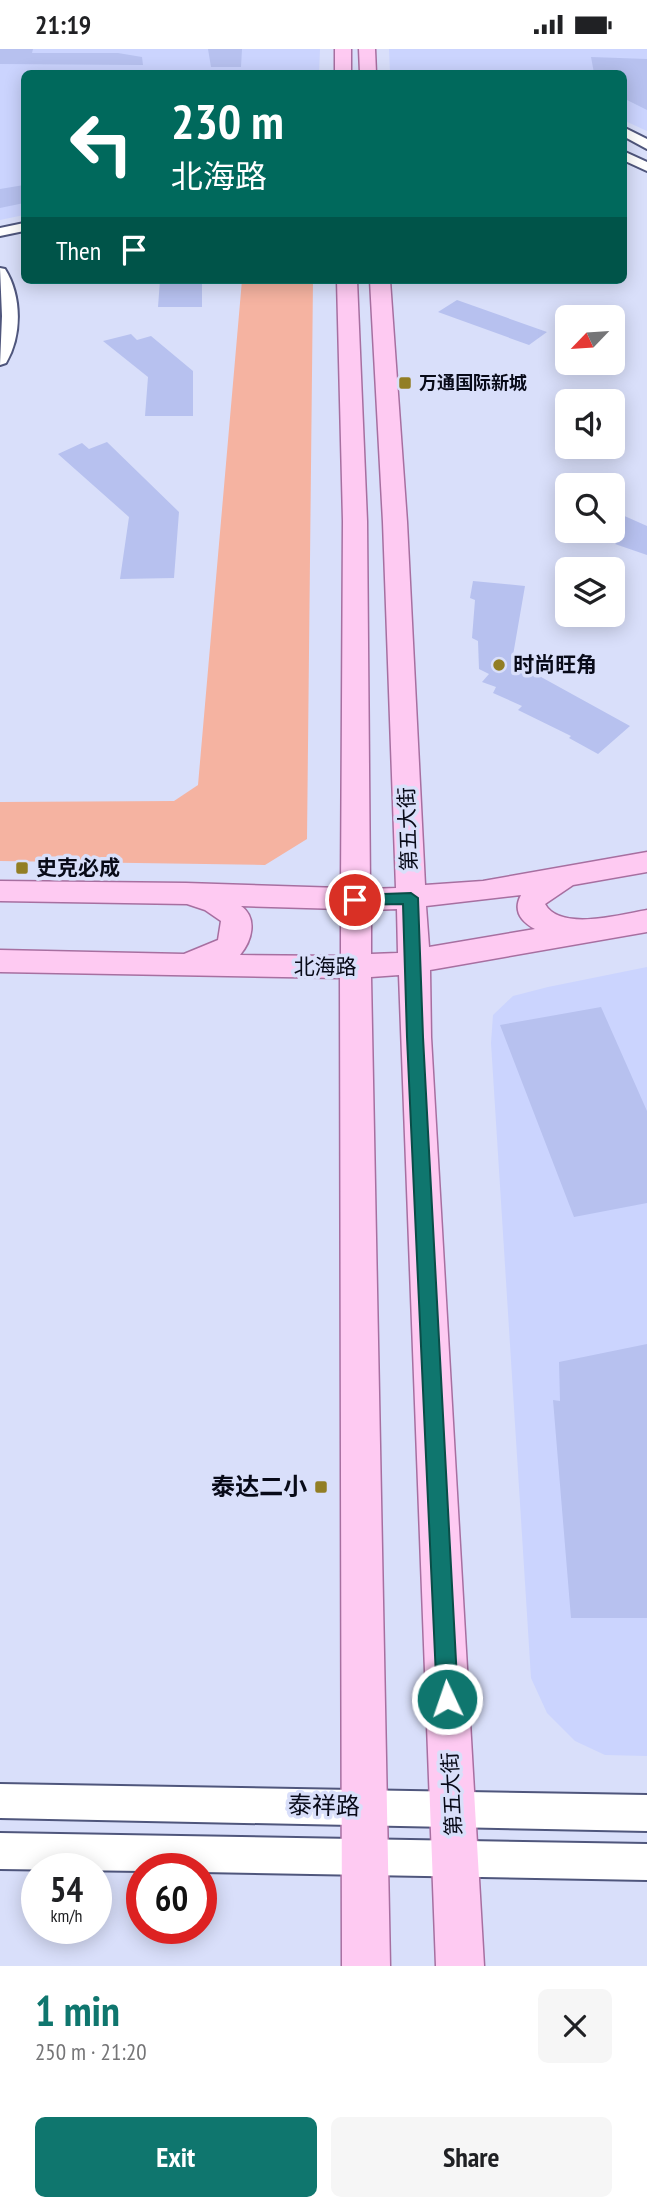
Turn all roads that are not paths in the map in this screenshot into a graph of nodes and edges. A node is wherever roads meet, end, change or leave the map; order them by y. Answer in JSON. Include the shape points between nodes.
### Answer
{"nodes":[{"id":1,"x":343,"y":49,"type":"edge"},
{"id":2,"x":367,"y":49,"type":"edge"},
{"id":3,"x":343,"y":70,"type":"edge"},
{"id":4,"x":368,"y":70,"type":"edge"},
{"id":5,"x":627,"y":134,"type":"edge"},
{"id":6,"x":647,"y":146,"type":"edge"},
{"id":7,"x":627,"y":153,"type":"edge"},
{"id":8,"x":627,"y":156,"type":"edge"},
{"id":9,"x":647,"y":167,"type":"edge"},
{"id":10,"x":21,"y":228,"type":"edge"},
{"id":11,"x":0,"y":232,"type":"edge"},
{"id":12,"x":21,"y":237,"type":"edge"},
{"id":13,"x":0,"y":242,"type":"edge"},
{"id":14,"x":0,"y":272,"type":"edge"},
{"id":15,"x":347,"y":284,"type":"edge"},
{"id":16,"x":380,"y":284,"type":"edge"},
{"id":17,"x":0,"y":360,"type":"edge"},
{"id":18,"x":408,"y":833,"type":"junction"},
{"id":19,"x":647,"y":862,"type":"edge"},
{"id":20,"x":579,"y":874,"type":"junction"},
{"id":21,"x":0,"y":891,"type":"edge"},
{"id":22,"x":483,"y":891,"type":"junction"},
{"id":23,"x":186,"y":893,"type":"junction"},
{"id":24,"x":363,"y":908,"type":"junction"},
{"id":25,"x":647,"y":921,"type":"edge"},
{"id":26,"x":605,"y":929,"type":"junction"},
{"id":27,"x":396,"y":943,"type":"junction"},
{"id":28,"x":503,"y":946,"type":"junction"},
{"id":29,"x":0,"y":961,"type":"edge"},
{"id":30,"x":177,"y":963,"type":"junction"},
{"id":31,"x":258,"y":966,"type":"junction"},
{"id":32,"x":356,"y":1036,"type":"junction"},
{"id":33,"x":415,"y":1037,"type":"junction"},
{"id":34,"x":0,"y":1801,"type":"edge"},
{"id":35,"x":362,"y":1807,"type":"junction"},
{"id":36,"x":453,"y":1809,"type":"junction"},
{"id":37,"x":647,"y":1813,"type":"edge"},
{"id":38,"x":0,"y":1851,"type":"edge"},
{"id":39,"x":363,"y":1856,"type":"junction"},
{"id":40,"x":455,"y":1859,"type":"junction"},
{"id":41,"x":647,"y":1862,"type":"edge"},
{"id":42,"x":366,"y":1966,"type":"edge"},
{"id":43,"x":460,"y":1966,"type":"edge"}],
"edges":[{"from":1,"to":3,"type":"main road"},
{"from":2,"to":4,"type":"main road"},
{"from":5,"to":6,"type":"street"},
{"from":6,"to":7,"type":"street"},
{"from":8,"to":9,"type":"street"},
{"from":10,"to":11,"type":"street"},
{"from":12,"to":13,"type":"street"},
{"from":14,"to":17,"type":"street","via":[[10,310]]},
{"from":15,"to":24,"type":"main road","via":[[355,521],[355,835]]},
{"from":16,"to":18,"type":"main road","name":"第五大街"},
{"from":18,"to":22,"type":"main road","via":[[416,857],[433,879],[451,887]]},
{"from":18,"to":27,"type":"main road","name":"第五大街"},
{"from":19,"to":20,"type":"main road"},
{"from":20,"to":22,"type":"main road"},
{"from":20,"to":26,"type":"main road","via":[[531,898],[534,915],[559,927]]},
{"from":21,"to":23,"type":"main road"},
{"from":22,"to":27,"type":"main road","via":[[437,904]]},
{"from":23,"to":24,"type":"main road"},
{"from":23,"to":30,"type":"main road","via":[[235,916],[238,933],[233,946],[216,955]]},
{"from":24,"to":27,"type":"main road"},
{"from":24,"to":27,"type":"main road","name":"北海路"},
{"from":25,"to":26,"type":"main road","name":"北海路"},
{"from":26,"to":28,"type":"main road","name":"北海路"},
{"from":27,"to":28,"type":"main road","name":"北海路"},
{"from":27,"to":31,"type":"main road","name":"北海路"},
{"from":27,"to":32,"type":"main road"},
{"from":27,"to":33,"type":"main road"},
{"from":28,"to":33,"type":"main road","via":[[463,965],[434,987],[422,1006]]},
{"from":29,"to":30,"type":"main road","name":"北海路"},
{"from":30,"to":31,"type":"main road","name":"北海路"},
{"from":31,"to":32,"type":"main road","via":[[303,974],[331,987],[350,1009]]},
{"from":32,"to":35,"type":"main road"},
{"from":33,"to":36,"type":"main road","name":"第五大街"},
{"from":34,"to":35,"type":"street","name":"泰祥路"},
{"from":35,"to":36,"type":"street","name":"泰祥路"},
{"from":35,"to":39,"type":"main road"},
{"from":36,"to":37,"type":"street","name":"泰祥路"},
{"from":36,"to":40,"type":"main road","name":"第五大街"},
{"from":38,"to":39,"type":"street"},
{"from":39,"to":40,"type":"street"},
{"from":39,"to":42,"type":"main road"},
{"from":40,"to":41,"type":"street"},
{"from":40,"to":43,"type":"main road","name":"第五大街"}]}
